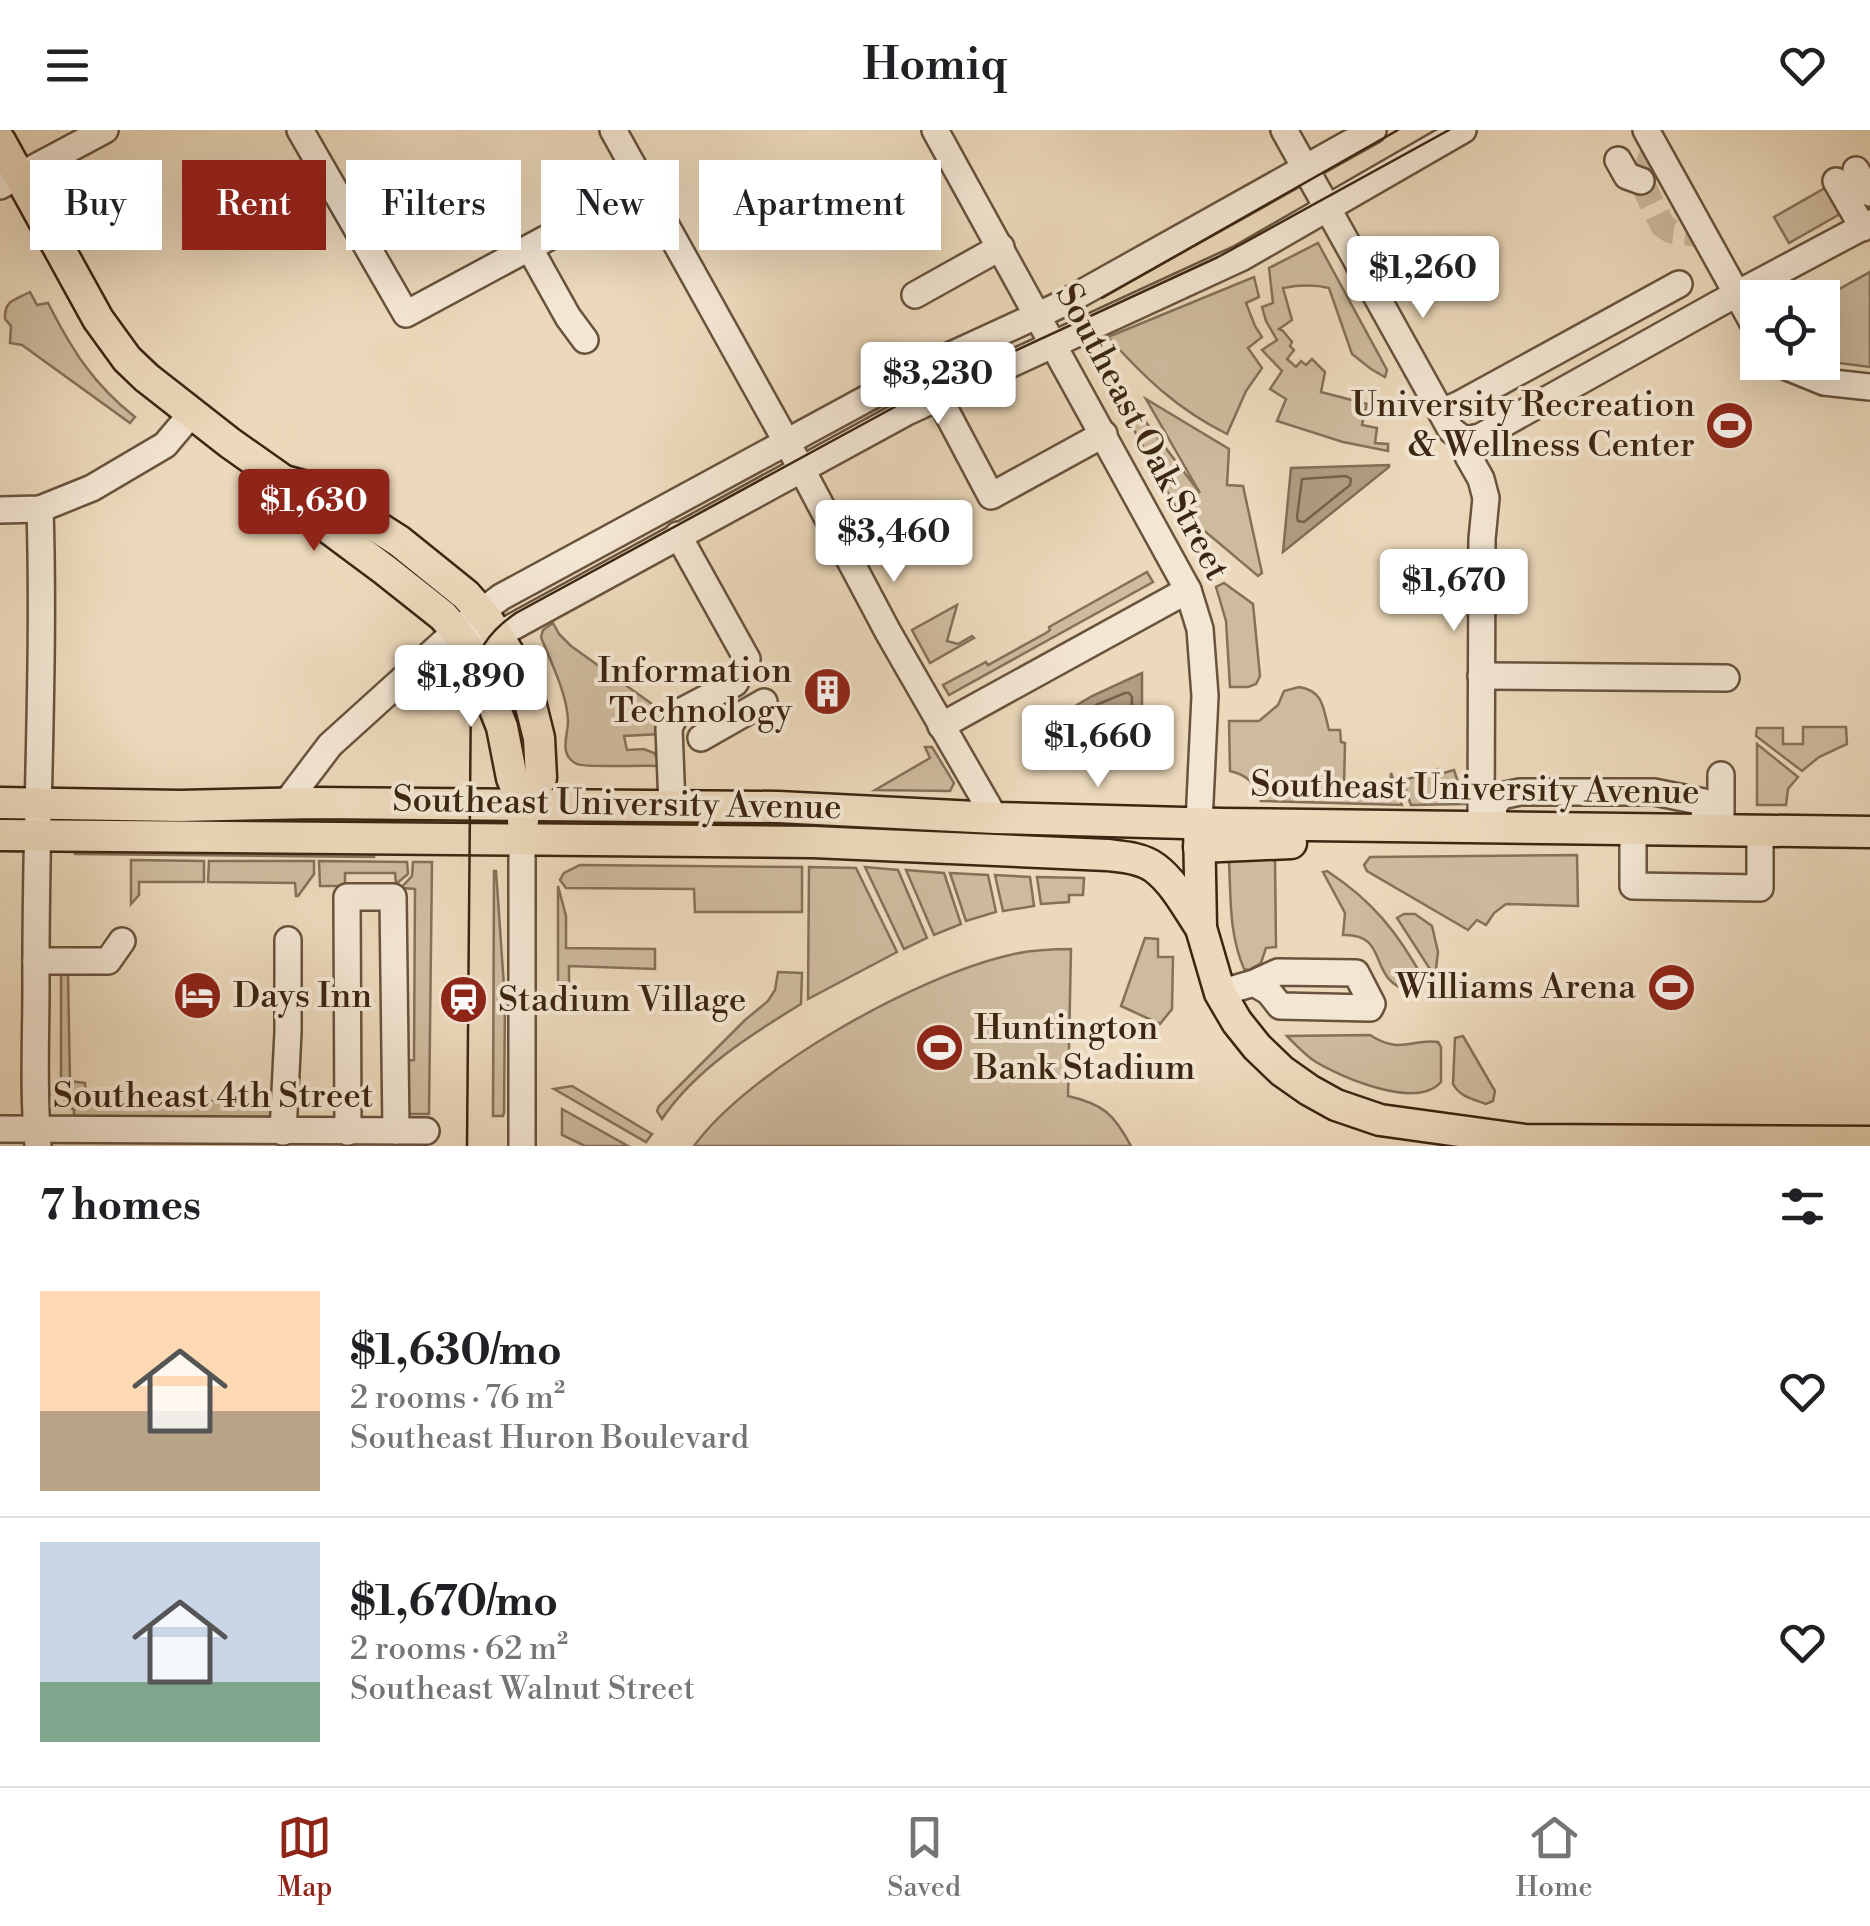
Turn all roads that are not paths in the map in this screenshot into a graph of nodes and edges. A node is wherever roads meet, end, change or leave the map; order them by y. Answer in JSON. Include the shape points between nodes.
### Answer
{"nodes":[{"id":1,"x":105,"y":130,"type":"edge"},
{"id":2,"x":613,"y":130,"type":"edge"},
{"id":3,"x":934,"y":130,"type":"edge"},
{"id":4,"x":1284,"y":130,"type":"edge"},
{"id":5,"x":1373,"y":130,"type":"edge"},
{"id":6,"x":1464,"y":130,"type":"edge"},
{"id":7,"x":1646,"y":130,"type":"edge"},
{"id":8,"x":308,"y":133,"type":"edge"},
{"id":9,"x":0,"y":141,"type":"edge"},
{"id":10,"x":630,"y":160,"type":"edge"},
{"id":11,"x":1618,"y":160,"type":"dead end"},
{"id":12,"x":1305,"y":168,"type":"junction"},
{"id":13,"x":10,"y":181,"type":"edge"},
{"id":14,"x":1641,"y":181,"type":"dead end"},
{"id":15,"x":1870,"y":193,"type":"edge"},
{"id":16,"x":1327,"y":209,"type":"junction"},
{"id":17,"x":1866,"y":226,"type":"edge"},
{"id":18,"x":541,"y":242,"type":"edge"},
{"id":19,"x":530,"y":248,"type":"junction"},
{"id":20,"x":1000,"y":248,"type":"junction"},
{"id":21,"x":679,"y":249,"type":"edge"},
{"id":22,"x":1678,"y":284,"type":"dead end"},
{"id":23,"x":916,"y":295,"type":"dead end"},
{"id":24,"x":1737,"y":295,"type":"junction"},
{"id":25,"x":1740,"y":300,"type":"edge"},
{"id":26,"x":1038,"y":316,"type":"junction"},
{"id":27,"x":585,"y":340,"type":"dead end"},
{"id":28,"x":1054,"y":344,"type":"junction"},
{"id":29,"x":1819,"y":380,"type":"edge"},
{"id":30,"x":1870,"y":387,"type":"edge"},
{"id":31,"x":938,"y":396,"type":"junction"},
{"id":32,"x":1442,"y":412,"type":"junction"},
{"id":33,"x":192,"y":413,"type":"junction"},
{"id":34,"x":1104,"y":434,"type":"junction"},
{"id":35,"x":1464,"y":440,"type":"junction"},
{"id":36,"x":786,"y":442,"type":"junction"},
{"id":37,"x":801,"y":468,"type":"junction"},
{"id":38,"x":40,"y":509,"type":"junction"},
{"id":39,"x":0,"y":510,"type":"edge"},
{"id":40,"x":678,"y":536,"type":"junction"},
{"id":41,"x":1188,"y":590,"type":"junction"},
{"id":42,"x":478,"y":626,"type":"junction"},
{"id":43,"x":1481,"y":676,"type":"junction"},
{"id":44,"x":1726,"y":678,"type":"dead end"},
{"id":45,"x":764,"y":702,"type":"dead end"},
{"id":46,"x":941,"y":726,"type":"junction"},
{"id":47,"x":701,"y":738,"type":"dead end"},
{"id":48,"x":1712,"y":775,"type":"dead end"},
{"id":49,"x":0,"y":803,"type":"edge"},
{"id":50,"x":40,"y":803,"type":"junction"},
{"id":51,"x":286,"y":803,"type":"junction"},
{"id":52,"x":524,"y":806,"type":"junction"},
{"id":53,"x":672,"y":806,"type":"junction"},
{"id":54,"x":995,"y":818,"type":"junction"},
{"id":55,"x":1710,"y":821,"type":"junction"},
{"id":56,"x":1488,"y":827,"type":"junction"},
{"id":57,"x":1633,"y":829,"type":"junction"},
{"id":58,"x":1760,"y":831,"type":"junction"},
{"id":59,"x":1870,"y":832,"type":"edge"},
{"id":60,"x":0,"y":835,"type":"edge"},
{"id":61,"x":1199,"y":835,"type":"junction"},
{"id":62,"x":38,"y":836,"type":"junction"},
{"id":63,"x":522,"y":839,"type":"junction"},
{"id":64,"x":1028,"y":853,"type":"junction"},
{"id":65,"x":1201,"y":928,"type":"junction"},
{"id":66,"x":288,"y":940,"type":"dead end"},
{"id":67,"x":122,"y":941,"type":"dead end"},
{"id":68,"x":36,"y":961,"type":"junction"},
{"id":69,"x":1254,"y":984,"type":"dead end"},
{"id":70,"x":1220,"y":993,"type":"junction"},
{"id":71,"x":348,"y":1076,"type":"junction"},
{"id":72,"x":396,"y":1076,"type":"junction"},
{"id":73,"x":0,"y":1129,"type":"edge"},
{"id":74,"x":426,"y":1131,"type":"dead end"},
{"id":75,"x":283,"y":1132,"type":"junction"},
{"id":76,"x":348,"y":1132,"type":"junction"},
{"id":77,"x":396,"y":1132,"type":"junction"},
{"id":78,"x":38,"y":1138,"type":"edge"},
{"id":79,"x":1492,"y":1140,"type":"edge"},
{"id":80,"x":1870,"y":1142,"type":"edge"},
{"id":81,"x":522,"y":1146,"type":"edge"}],
"edges":[{"from":1,"to":13,"type":"street"},
{"from":2,"to":10,"type":"street"},
{"from":3,"to":20,"type":"street","name":"Southeast Oak Street"},
{"from":4,"to":12,"type":"street"},
{"from":5,"to":12,"type":"street"},
{"from":6,"to":16,"type":"street"},
{"from":7,"to":24,"type":"street"},
{"from":8,"to":19,"type":"street","via":[[406,314]]},
{"from":9,"to":13,"type":"main road"},
{"from":11,"to":14,"type":"street","via":[[1627,176]]},
{"from":12,"to":16,"type":"street"},
{"from":12,"to":26,"type":"street"},
{"from":13,"to":33,"type":"main road","via":[[109,337],[146,378]]},
{"from":15,"to":17,"type":"street","via":[[1846,176]]},
{"from":16,"to":28,"type":"street","via":[[1241,258]]},
{"from":16,"to":32,"type":"street"},
{"from":17,"to":24,"type":"street"},
{"from":18,"to":19,"type":"street"},
{"from":19,"to":27,"type":"street"},
{"from":20,"to":23,"type":"street"},
{"from":20,"to":26,"type":"street","name":"Southeast Oak Street"},
{"from":21,"to":36,"type":"street"},
{"from":22,"to":32,"type":"street"},
{"from":24,"to":25,"type":"street"},
{"from":24,"to":35,"type":"street","via":[[1480,438]]},
{"from":26,"to":28,"type":"street","name":"Southeast Oak Street"},
{"from":26,"to":36,"type":"street","via":[[924,367]]},
{"from":28,"to":31,"type":"street"},
{"from":28,"to":34,"type":"street","name":"Southeast Oak Street"},
{"from":29,"to":30,"type":"street"},
{"from":31,"to":34,"type":"street","via":[[991,496]]},
{"from":31,"to":37,"type":"street"},
{"from":32,"to":35,"type":"street"},
{"from":33,"to":38,"type":"street","via":[[147,457]]},
{"from":33,"to":42,"type":"main road","via":[[443,616]]},
{"from":34,"to":41,"type":"street","name":"Southeast Oak Street"},
{"from":35,"to":43,"type":"street","via":[[1486,498]]},
{"from":36,"to":37,"type":"street"},
{"from":36,"to":42,"type":"street","via":[[500,597]]},
{"from":37,"to":40,"type":"street"},
{"from":37,"to":46,"type":"street"},
{"from":38,"to":39,"type":"street"},
{"from":38,"to":50,"type":"street"},
{"from":40,"to":42,"type":"street"},
{"from":40,"to":53,"type":"street","via":[[747,659],[735,683],[676,714],[669,728]]},
{"from":41,"to":46,"type":"street"},
{"from":41,"to":61,"type":"street","name":"Southeast Oak Street","via":[[1200,630],[1205,696]]},
{"from":42,"to":51,"type":"street","via":[[330,745]]},
{"from":42,"to":52,"type":"main road","via":[[475,659]]},
{"from":42,"to":52,"type":"main road","via":[[517,666],[529,698],[540,778]]},
{"from":43,"to":44,"type":"street"},
{"from":43,"to":56,"type":"street"},
{"from":45,"to":47,"type":"street"},
{"from":46,"to":54,"type":"street"},
{"from":48,"to":55,"type":"street"},
{"from":49,"to":50,"type":"main road","name":"Southeast University Avenue"},
{"from":50,"to":51,"type":"main road","name":"Southeast University Avenue"},
{"from":50,"to":62,"type":"street"},
{"from":51,"to":52,"type":"main road","name":"Southeast University Avenue"},
{"from":52,"to":53,"type":"main road","name":"Southeast University Avenue"},
{"from":52,"to":63,"type":"main road"},
{"from":53,"to":54,"type":"main road","name":"Southeast University Avenue"},
{"from":54,"to":61,"type":"main road","name":"Southeast University Avenue"},
{"from":55,"to":56,"type":"street","via":[[1654,792],[1520,792],[1500,796]]},
{"from":55,"to":57,"type":"main road","name":"Southeast University Avenue"},
{"from":55,"to":58,"type":"main road","name":"Southeast University Avenue"},
{"from":56,"to":57,"type":"main road","name":"Southeast University Avenue"},
{"from":56,"to":61,"type":"main road","name":"Southeast University Avenue"},
{"from":57,"to":58,"type":"street","via":[[1633,886],[1760,888]]},
{"from":58,"to":59,"type":"main road","name":"Southeast University Avenue"},
{"from":60,"to":62,"type":"main road","name":"Southeast University Avenue"},
{"from":61,"to":64,"type":"main road","via":[[1102,840]]},
{"from":61,"to":65,"type":"main road","name":"Southeast Oak Street"},
{"from":62,"to":63,"type":"main road","name":"Southeast University Avenue"},
{"from":62,"to":68,"type":"street"},
{"from":63,"to":64,"type":"main road","name":"Southeast University Avenue","via":[[813,842]]},
{"from":63,"to":81,"type":"street"},
{"from":64,"to":65,"type":"main road","name":"Southeast University Avenue","via":[[1136,859],[1174,888]]},
{"from":65,"to":70,"type":"main road","name":"Southeast Oak Street"},
{"from":66,"to":75,"type":"street"},
{"from":67,"to":68,"type":"street","via":[[108,961]]},
{"from":68,"to":78,"type":"street"},
{"from":69,"to":70,"type":"street"},
{"from":70,"to":79,"type":"main road","name":"Southeast Oak Street","via":[[1282,1071],[1336,1105],[1380,1120]]},
{"from":71,"to":72,"type":"street"},
{"from":71,"to":72,"type":"street","via":[[347,897],[393,898]]},
{"from":71,"to":76,"type":"street"},
{"from":72,"to":77,"type":"street"},
{"from":73,"to":78,"type":"street","name":"Southeast 4th Street"},
{"from":74,"to":77,"type":"street","name":"Southeast 4th Street"},
{"from":75,"to":76,"type":"street","name":"Southeast 4th Street"},
{"from":75,"to":78,"type":"street","name":"Southeast 4th Street"},
{"from":76,"to":77,"type":"street","name":"Southeast 4th Street"},
{"from":79,"to":80,"type":"main road","name":"Southeast Oak Street"}]}
